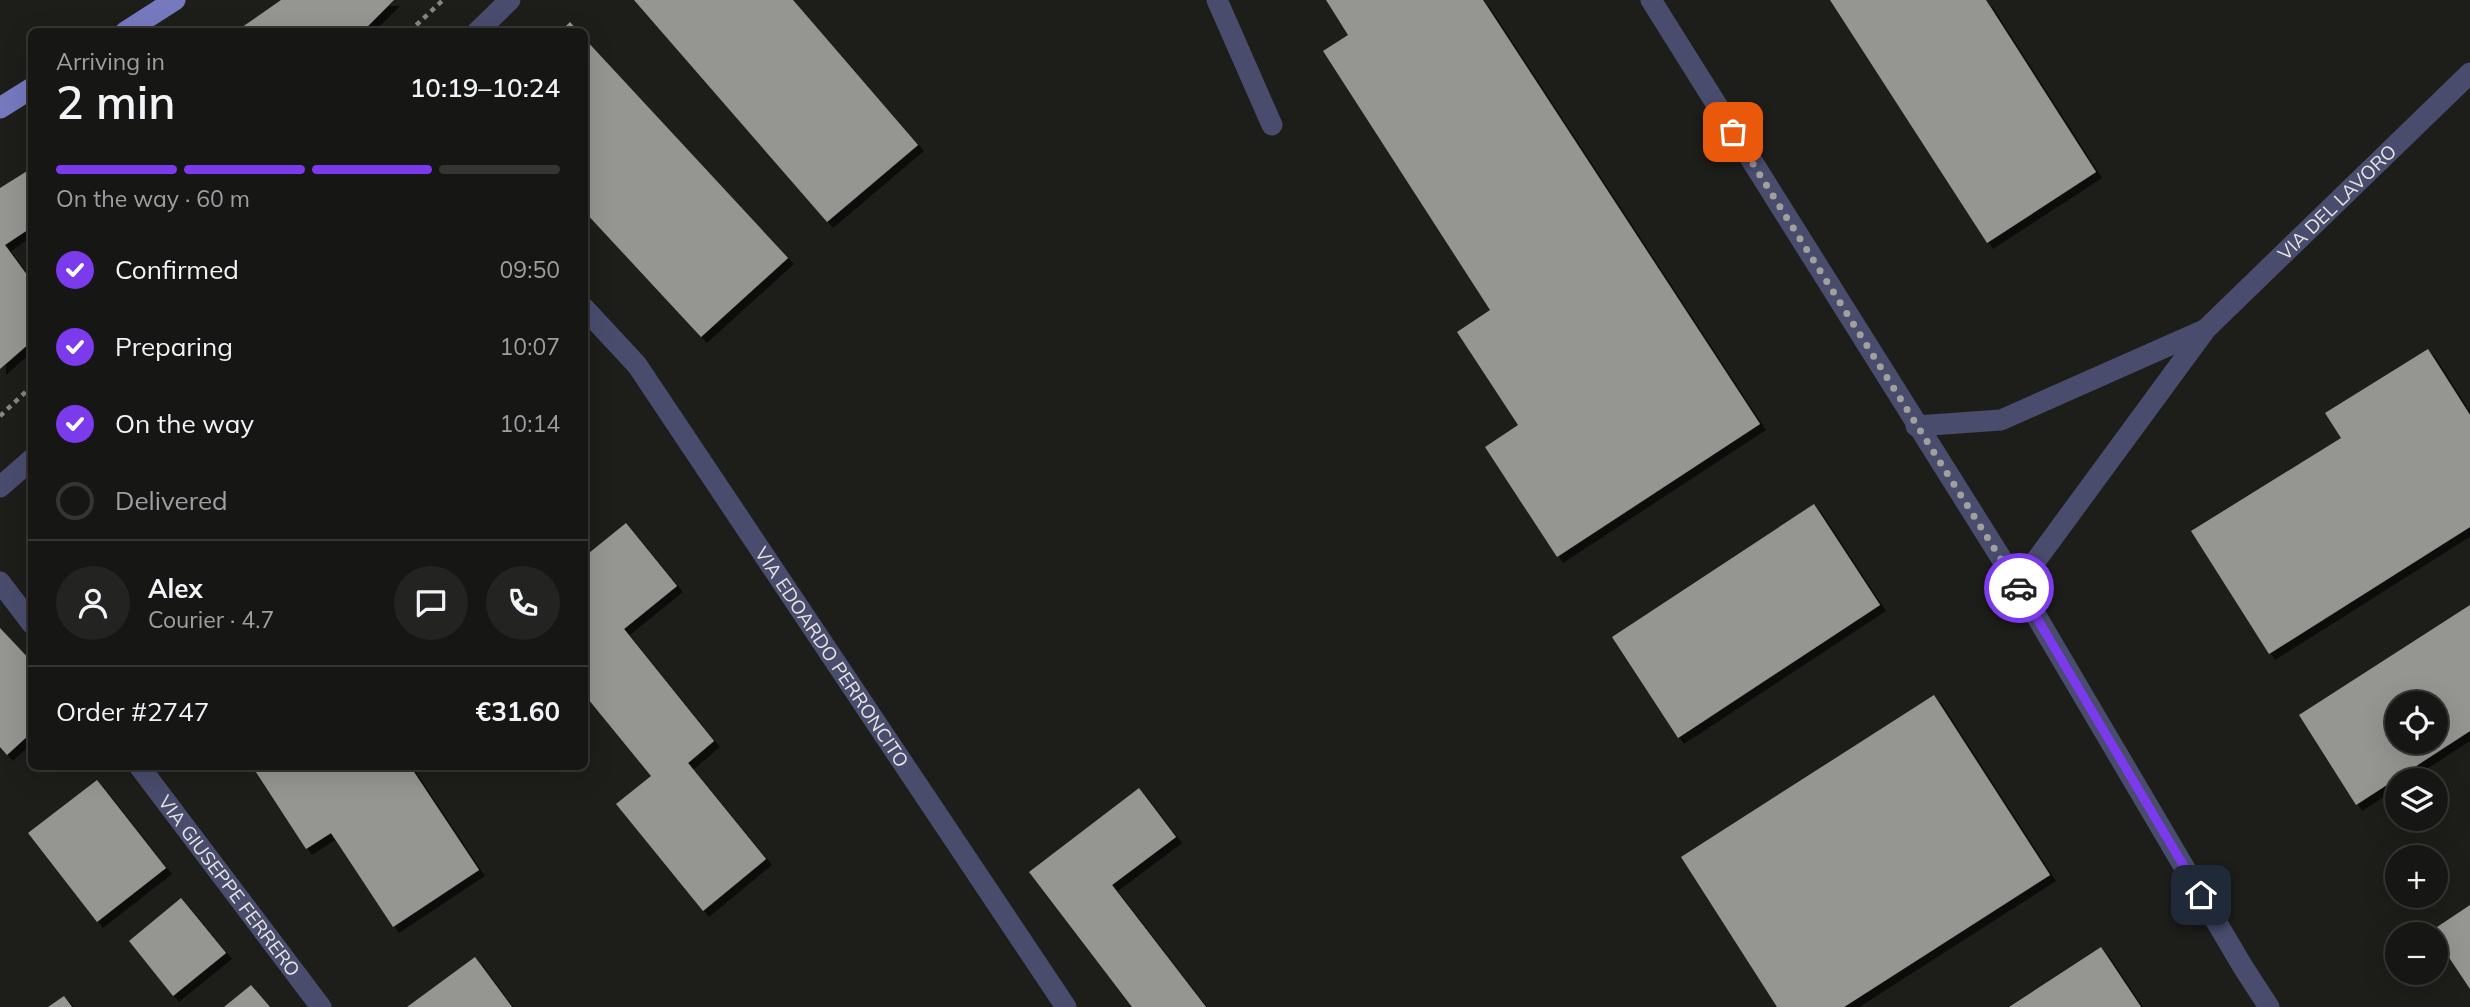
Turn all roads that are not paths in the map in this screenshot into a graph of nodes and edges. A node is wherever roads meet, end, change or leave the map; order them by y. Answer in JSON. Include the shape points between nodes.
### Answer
{"nodes":[{"id":1,"x":175,"y":0,"type":"edge"},
{"id":2,"x":510,"y":0,"type":"edge"},
{"id":3,"x":1217,"y":0,"type":"edge"},
{"id":4,"x":1651,"y":0,"type":"edge"},
{"id":5,"x":131,"y":28,"type":"edge"},
{"id":6,"x":481,"y":28,"type":"edge"},
{"id":7,"x":2470,"y":73,"type":"edge"},
{"id":8,"x":28,"y":90,"type":"edge"},
{"id":9,"x":0,"y":108,"type":"edge"},
{"id":10,"x":1272,"y":125,"type":"dead end"},
{"id":11,"x":588,"y":314,"type":"edge"},
{"id":12,"x":2206,"y":329,"type":"junction"},
{"id":13,"x":1916,"y":426,"type":"junction"},
{"id":14,"x":28,"y":462,"type":"edge"},
{"id":15,"x":0,"y":488,"type":"edge"},
{"id":16,"x":0,"y":582,"type":"edge"},
{"id":17,"x":2018,"y":585,"type":"junction"},
{"id":18,"x":28,"y":619,"type":"edge"},
{"id":19,"x":142,"y":770,"type":"edge"},
{"id":20,"x":321,"y":1007,"type":"edge"},
{"id":21,"x":1066,"y":1007,"type":"edge"},
{"id":22,"x":2269,"y":1007,"type":"edge"}],
"edges":[{"from":1,"to":5,"type":"main road"},
{"from":2,"to":6,"type":"street"},
{"from":3,"to":10,"type":"street"},
{"from":4,"to":13,"type":"street"},
{"from":7,"to":12,"type":"street","name":"VIA DEL LAVORO"},
{"from":8,"to":9,"type":"main road"},
{"from":11,"to":21,"type":"street","name":"VIA EDOARDO PERRONCITO","via":[[637,365]]},
{"from":12,"to":13,"type":"street","name":"VIA DEL LAVORO","via":[[2001,420]]},
{"from":12,"to":17,"type":"street","name":"VIA DEL LAVORO"},
{"from":13,"to":17,"type":"street"},
{"from":14,"to":15,"type":"street"},
{"from":16,"to":18,"type":"street"},
{"from":17,"to":22,"type":"street"},
{"from":19,"to":20,"type":"street","name":"VIA GIUSEPPE FERRERO"}]}
